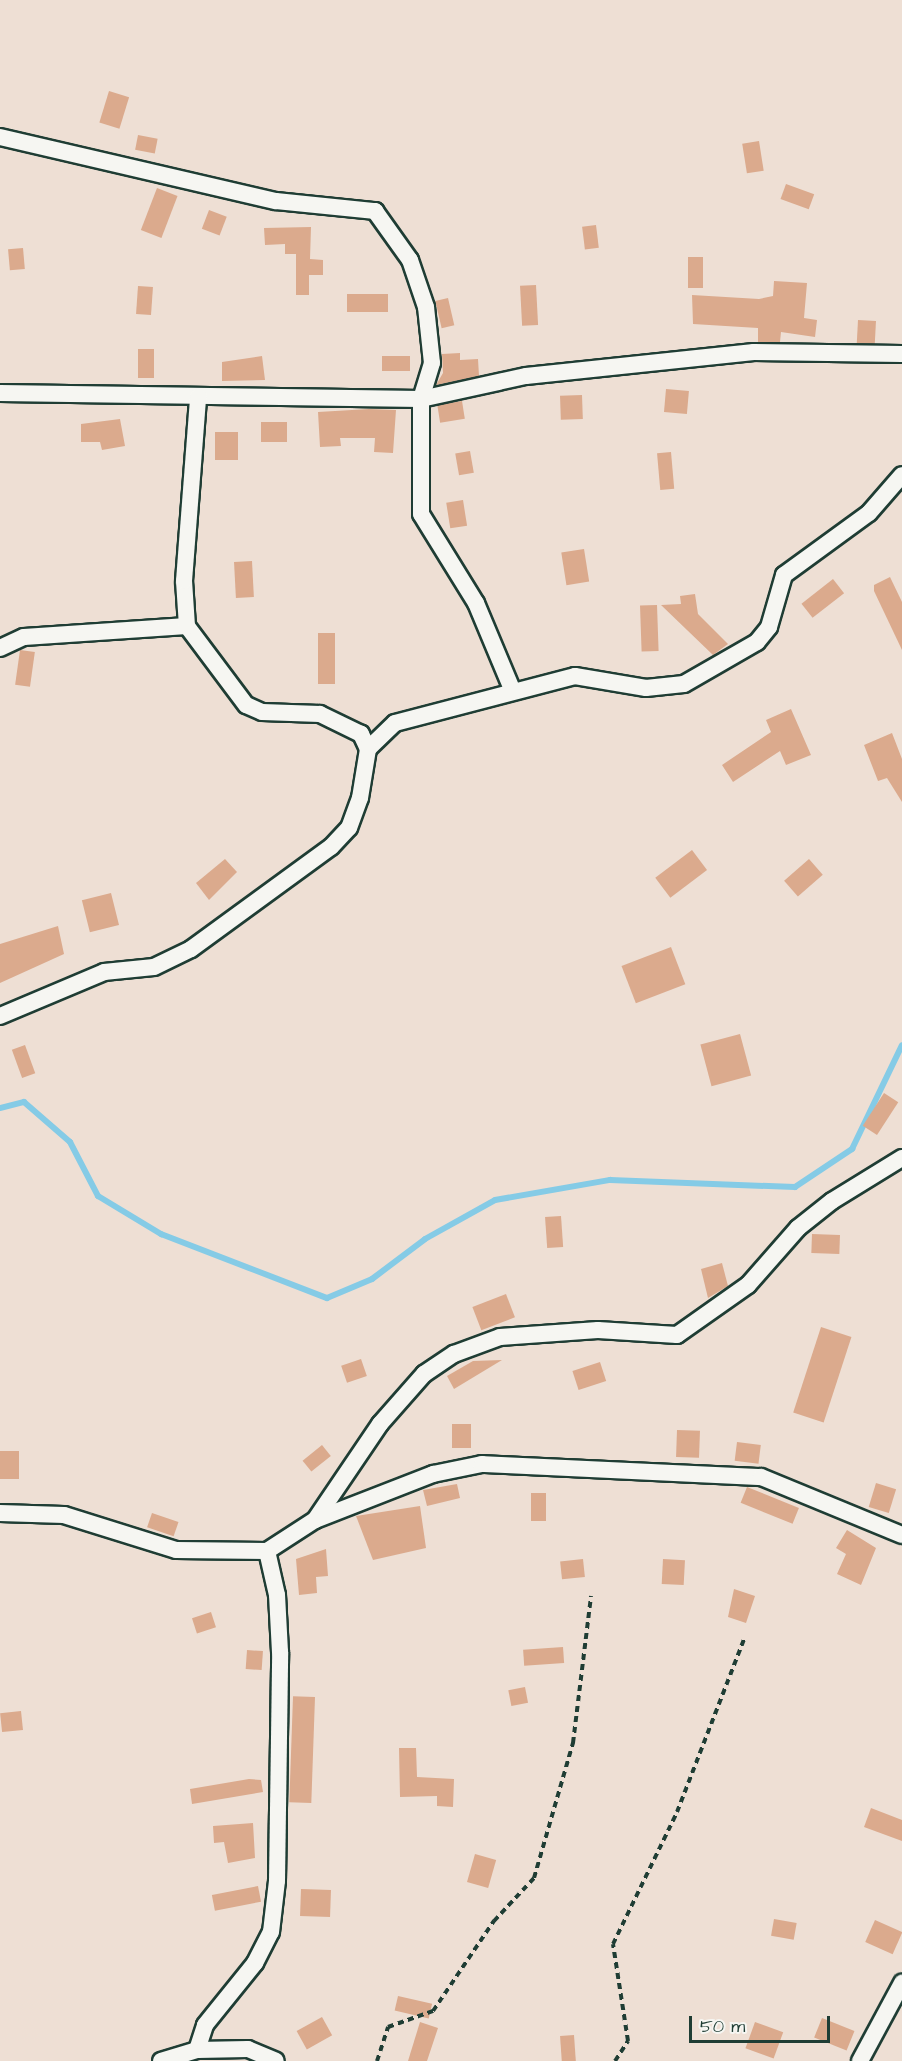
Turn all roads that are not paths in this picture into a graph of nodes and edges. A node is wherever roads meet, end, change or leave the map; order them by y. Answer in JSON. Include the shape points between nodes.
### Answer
{"nodes":[{"id":1,"x":0,"y":137,"type":"edge"},
{"id":2,"x":902,"y":354,"type":"edge"},
{"id":3,"x":0,"y":393,"type":"edge"},
{"id":4,"x":198,"y":397,"type":"junction"},
{"id":5,"x":421,"y":399,"type":"junction"},
{"id":6,"x":902,"y":475,"type":"edge"},
{"id":7,"x":187,"y":626,"type":"junction"},
{"id":8,"x":0,"y":648,"type":"edge"},
{"id":9,"x":512,"y":689,"type":"junction"},
{"id":10,"x":368,"y":749,"type":"junction"},
{"id":11,"x":0,"y":1016,"type":"edge"},
{"id":12,"x":902,"y":1158,"type":"edge"},
{"id":13,"x":0,"y":1512,"type":"edge"},
{"id":14,"x":315,"y":1520,"type":"junction"},
{"id":15,"x":902,"y":1535,"type":"edge"},
{"id":16,"x":267,"y":1551,"type":"junction"},
{"id":17,"x":902,"y":1983,"type":"edge"},
{"id":18,"x":197,"y":2050,"type":"junction"},
{"id":19,"x":161,"y":2061,"type":"edge"},
{"id":20,"x":276,"y":2061,"type":"edge"},
{"id":21,"x":860,"y":2061,"type":"edge"}],
"edges":[{"from":1,"to":5,"type":"street","via":[[276,201],[375,211],[410,260],[422,288],[432,363]]},
{"from":2,"to":5,"type":"street","via":[[754,352],[526,376]]},
{"from":3,"to":4,"type":"street"},
{"from":4,"to":5,"type":"street"},
{"from":4,"to":7,"type":"street","via":[[184,581]]},
{"from":5,"to":9,"type":"street","via":[[421,514],[476,603]]},
{"from":6,"to":9,"type":"street","via":[[869,513],[784,575],[769,627],[757,642],[684,684],[646,688],[575,676]]},
{"from":7,"to":8,"type":"street","via":[[24,637]]},
{"from":7,"to":10,"type":"street","via":[[246,705],[262,712],[320,714],[361,734]]},
{"from":9,"to":10,"type":"street","via":[[453,711],[394,723]]},
{"from":10,"to":11,"type":"street","via":[[349,828],[331,847],[191,949],[154,967],[104,972]]},
{"from":12,"to":14,"type":"street","via":[[832,1201],[798,1228],[748,1285],[677,1335],[598,1330],[500,1337],[454,1353],[424,1374],[380,1424]]},
{"from":13,"to":16,"type":"street","via":[[64,1515],[176,1550]]},
{"from":14,"to":15,"type":"street","via":[[433,1474],[482,1464],[761,1477]]},
{"from":14,"to":16,"type":"street"},
{"from":16,"to":18,"type":"street","via":[[278,1595],[280,1652],[278,1881],[271,1932],[255,1963],[205,2025]]},
{"from":17,"to":21,"type":"street"},
{"from":18,"to":19,"type":"street"},
{"from":18,"to":20,"type":"street","via":[[248,2049]]}]}
